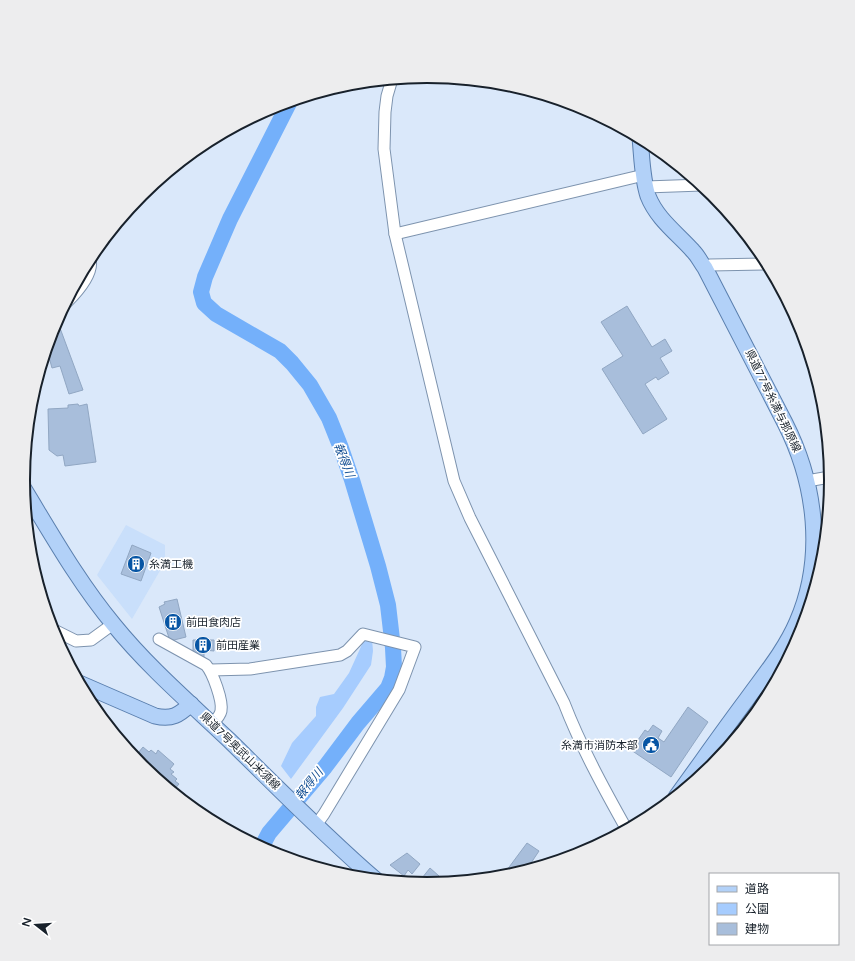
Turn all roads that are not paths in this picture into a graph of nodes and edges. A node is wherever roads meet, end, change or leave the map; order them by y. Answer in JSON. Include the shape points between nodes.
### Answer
{"nodes":[{"id":1,"x":390,"y":85,"type":"edge"},
{"id":2,"x":641,"y":145,"type":"edge"},
{"id":3,"x":645,"y":181,"type":"junction"},
{"id":4,"x":693,"y":184,"type":"edge"},
{"id":5,"x":395,"y":234,"type":"junction"},
{"id":6,"x":761,"y":264,"type":"edge"},
{"id":7,"x":706,"y":268,"type":"junction"},
{"id":8,"x":86,"y":277,"type":"edge"},
{"id":9,"x":81,"y":285,"type":"edge"},
{"id":10,"x":825,"y":478,"type":"edge"},
{"id":11,"x":808,"y":481,"type":"junction"},
{"id":12,"x":31,"y":500,"type":"edge"},
{"id":13,"x":113,"y":624,"type":"junction"},
{"id":14,"x":60,"y":633,"type":"edge"},
{"id":15,"x":159,"y":638,"type":"dead end"},
{"id":16,"x":211,"y":670,"type":"junction"},
{"id":17,"x":88,"y":687,"type":"edge"},
{"id":18,"x":191,"y":704,"type":"junction"},
{"id":19,"x":212,"y":724,"type":"junction"},
{"id":20,"x":704,"y":766,"type":"edge"},
{"id":21,"x":313,"y":822,"type":"junction"},
{"id":22,"x":625,"y":826,"type":"edge"},
{"id":23,"x":369,"y":874,"type":"edge"}],
"edges":[{"from":1,"to":5,"type":"street","via":[[385,112],[384,149]]},
{"from":2,"to":3,"type":"main road","name":"県道77号糸満与那原線"},
{"from":3,"to":4,"type":"street"},
{"from":3,"to":5,"type":"street"},
{"from":3,"to":7,"type":"main road","name":"県道77号糸満与那原線","via":[[649,197],[666,225],[694,252]]},
{"from":5,"to":22,"type":"street","via":[[458,494]]},
{"from":6,"to":7,"type":"street","via":[[710,265]]},
{"from":7,"to":11,"type":"main road","name":"県道77号糸満与那原線","via":[[791,435]]},
{"from":8,"to":9,"type":"street"},
{"from":10,"to":11,"type":"street"},
{"from":11,"to":20,"type":"main road","name":"県道77号糸満与那原線","via":[[814,552],[802,611],[781,651]]},
{"from":12,"to":13,"type":"main road","name":"県道7号奥武山米須線","via":[[78,576]]},
{"from":13,"to":14,"type":"street","via":[[90,640],[76,641]]},
{"from":13,"to":18,"type":"main road","name":"県道7号奥武山米須線","via":[[140,655]]},
{"from":15,"to":16,"type":"street"},
{"from":16,"to":19,"type":"street","via":[[221,709]]},
{"from":16,"to":21,"type":"street","via":[[250,669],[340,656],[363,634],[415,647],[399,690],[324,814]]},
{"from":17,"to":18,"type":"main road","name":"県道7号奥武山米須線","via":[[162,718],[177,715]]},
{"from":18,"to":19,"type":"main road","name":"県道7号奥武山米須線"},
{"from":19,"to":21,"type":"main road","name":"県道7号奥武山米須線"},
{"from":21,"to":23,"type":"main road","name":"県道7号奥武山米須線"}]}
